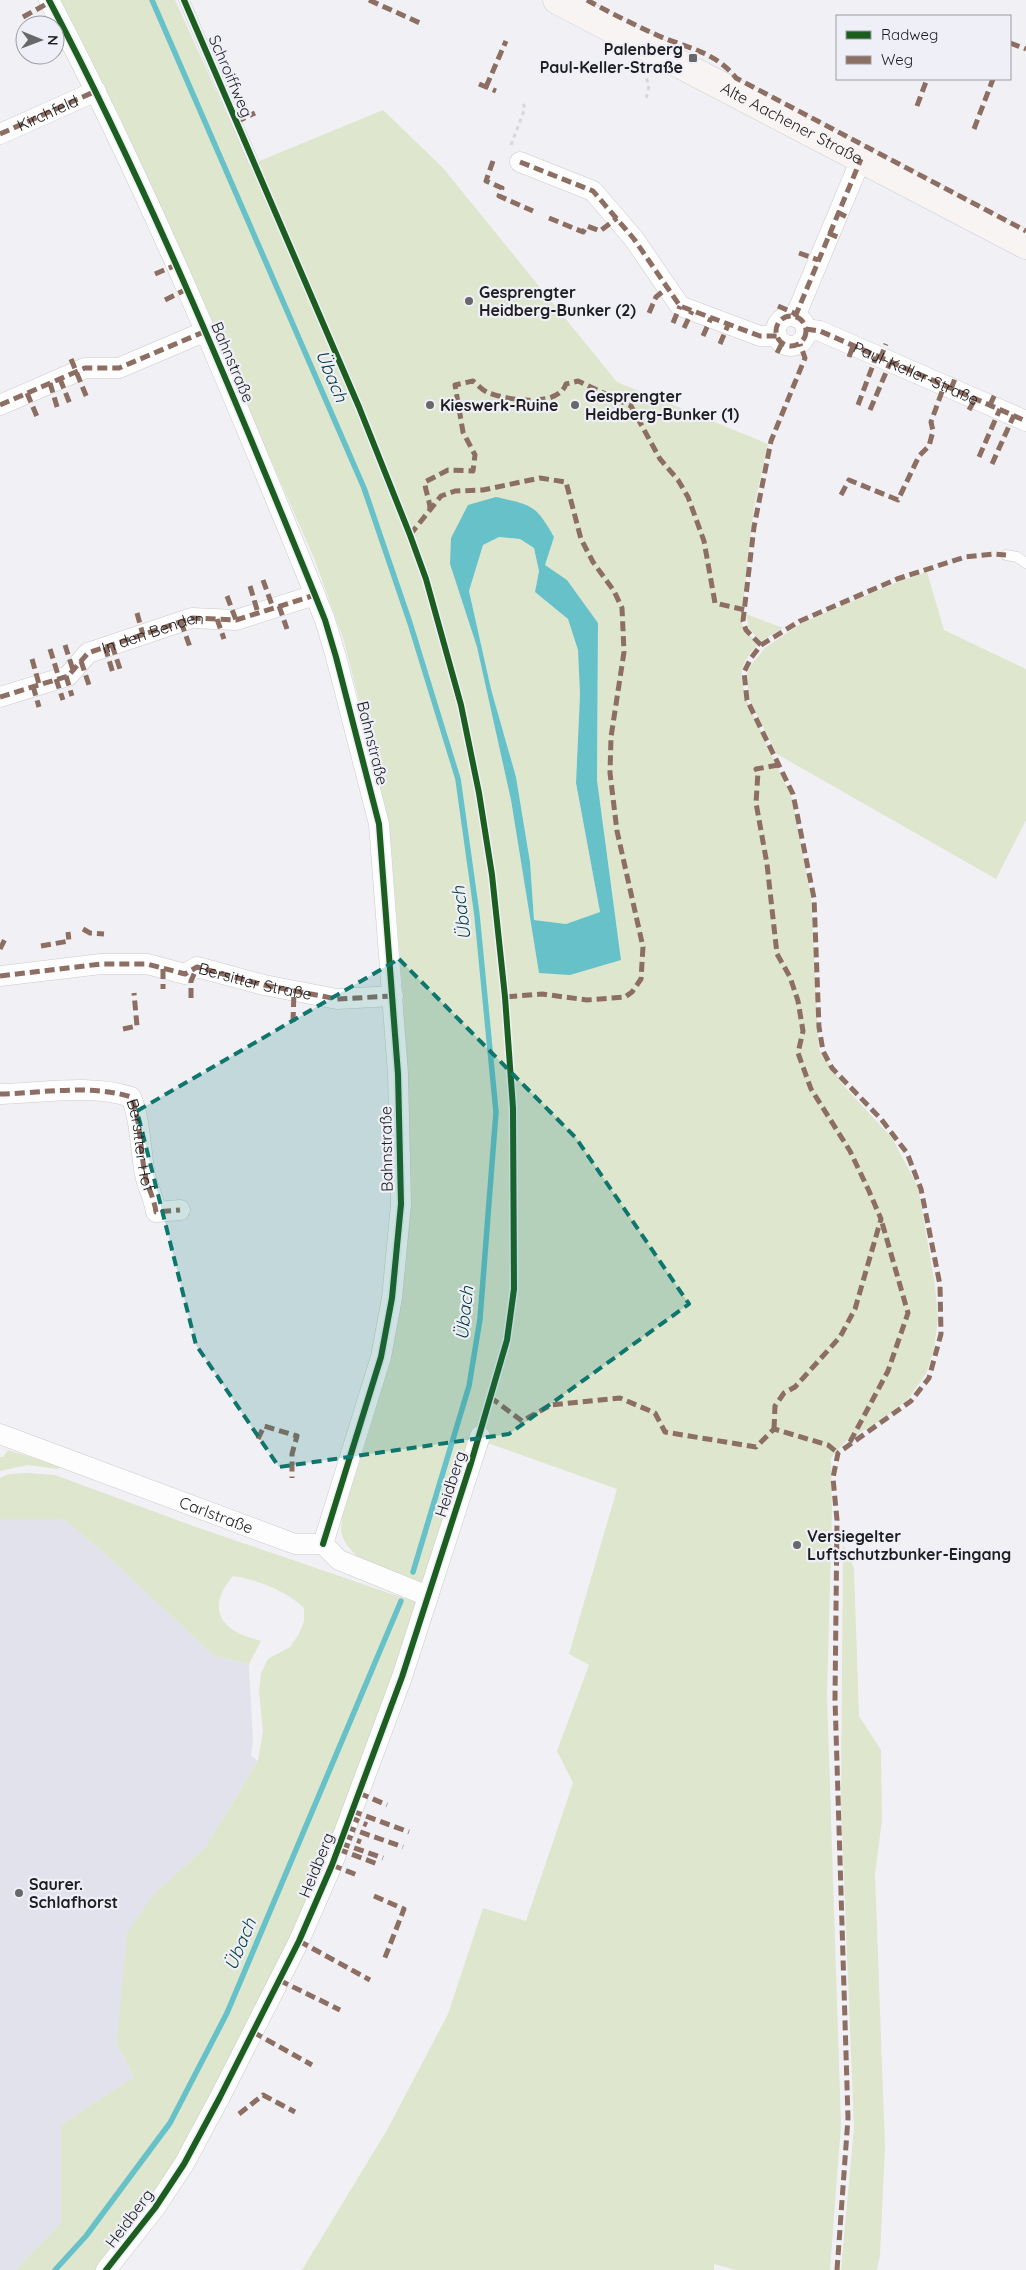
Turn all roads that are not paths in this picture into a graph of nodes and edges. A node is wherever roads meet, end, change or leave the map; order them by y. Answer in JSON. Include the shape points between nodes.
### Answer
{"nodes":[{"id":1,"x":48,"y":0,"type":"edge"},
{"id":2,"x":184,"y":0,"type":"edge"},
{"id":3,"x":557,"y":0,"type":"edge"},
{"id":4,"x":96,"y":91,"type":"junction"},
{"id":5,"x":0,"y":134,"type":"edge"},
{"id":6,"x":860,"y":159,"type":"junction"},
{"id":7,"x":520,"y":162,"type":"road end"},
{"id":8,"x":254,"y":163,"type":"dead end"},
{"id":9,"x":1026,"y":245,"type":"edge"},
{"id":10,"x":801,"y":323,"type":"junction"},
{"id":11,"x":206,"y":331,"type":"junction"},
{"id":12,"x":0,"y":405,"type":"edge"},
{"id":13,"x":1026,"y":420,"type":"edge"},
{"id":14,"x":1006,"y":555,"type":"dead end"},
{"id":15,"x":1026,"y":563,"type":"edge"},
{"id":16,"x":315,"y":595,"type":"junction"},
{"id":17,"x":0,"y":697,"type":"edge"},
{"id":18,"x":0,"y":976,"type":"edge"},
{"id":19,"x":393,"y":996,"type":"junction"},
{"id":20,"x":0,"y":1094,"type":"edge"},
{"id":21,"x":180,"y":1210,"type":"dead end"},
{"id":22,"x":0,"y":1434,"type":"edge"},
{"id":23,"x":480,"y":1436,"type":"dead end"},
{"id":24,"x":323,"y":1544,"type":"junction"},
{"id":25,"x":428,"y":1596,"type":"junction"},
{"id":26,"x":106,"y":2270,"type":"edge"}],
"edges":[{"from":1,"to":4,"type":"street","name":"Bahnstraße"},
{"from":2,"to":8,"type":"lane","name":"Schroiffweg"},
{"from":3,"to":6,"type":"main road","name":"Alte Aachener Straße"},
{"from":4,"to":5,"type":"street","name":"Kirchfeld"},
{"from":4,"to":11,"type":"street","name":"Bahnstraße"},
{"from":6,"to":9,"type":"main road","name":"Alte Aachener Straße"},
{"from":6,"to":10,"type":"street"},
{"from":7,"to":10,"type":"street","via":[[593,191],[634,239],[680,306],[760,336],[777,336],[777,326],[784,318]]},
{"from":10,"to":13,"type":"street","name":"Paul-Keller-Straße"},
{"from":11,"to":12,"type":"street","via":[[118,368],[85,368]]},
{"from":11,"to":16,"type":"street","name":"Bahnstraße"},
{"from":14,"to":15,"type":"lane"},
{"from":16,"to":17,"type":"street","name":"In den Benden","via":[[236,620],[192,618],[88,653],[68,676]]},
{"from":16,"to":19,"type":"street","name":"Bahnstraße","via":[[343,684],[379,824]]},
{"from":18,"to":19,"type":"street","name":"Bersitter Straße","via":[[101,964],[147,964],[185,974],[197,967],[264,985],[337,999]]},
{"from":19,"to":24,"type":"street","name":"Bahnstraße","via":[[401,1204],[392,1298],[381,1357]]},
{"from":20,"to":21,"type":"street","name":"Bersitter Hof","via":[[86,1091],[131,1097],[156,1212]]},
{"from":22,"to":24,"type":"street","name":"Carlstraße","via":[[295,1544]]},
{"from":23,"to":25,"type":"street","name":"Heidberg"},
{"from":24,"to":25,"type":"street","via":[[339,1560]]},
{"from":25,"to":26,"type":"street","name":"Heidberg","via":[[405,1669],[346,1827],[299,1941],[184,2164],[155,2208]]}]}
